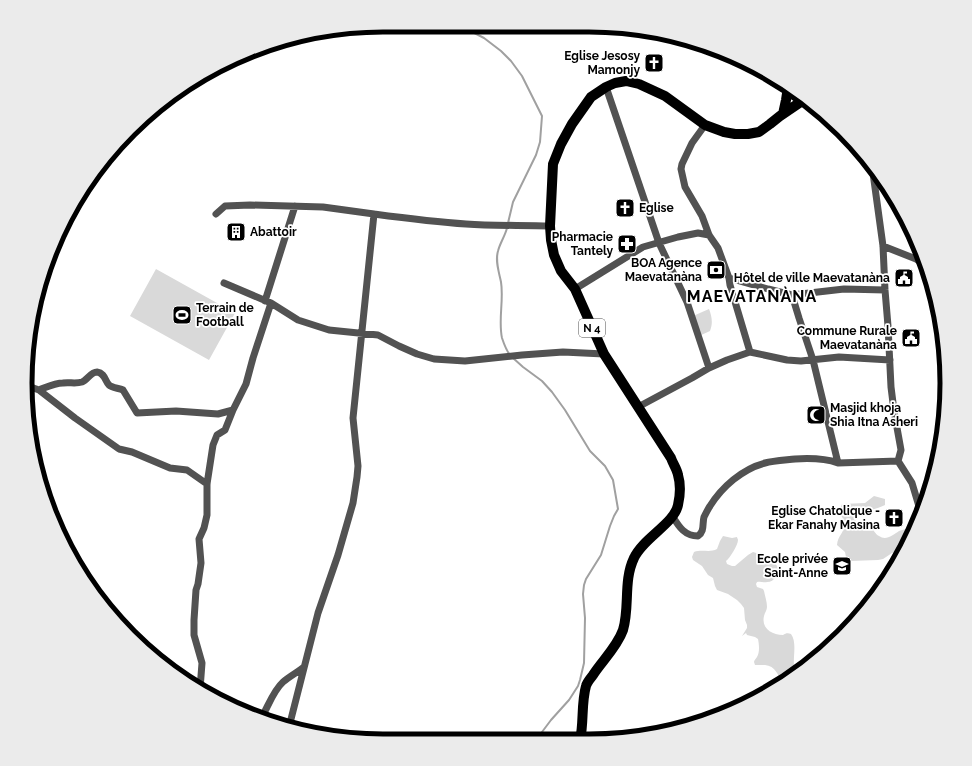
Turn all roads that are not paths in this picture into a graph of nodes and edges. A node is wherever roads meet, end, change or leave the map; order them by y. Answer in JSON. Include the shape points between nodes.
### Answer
{"nodes":[{"id":1,"x":606,"y":87,"type":"junction"},
{"id":2,"x":787,"y":93,"type":"edge"},
{"id":3,"x":800,"y":103,"type":"edge"},
{"id":4,"x":783,"y":114,"type":"junction"},
{"id":5,"x":705,"y":125,"type":"junction"},
{"id":6,"x":874,"y":178,"type":"edge"},
{"id":7,"x":295,"y":206,"type":"junction"},
{"id":8,"x":216,"y":214,"type":"dead end"},
{"id":9,"x":374,"y":214,"type":"junction"},
{"id":10,"x":550,"y":226,"type":"junction"},
{"id":11,"x":709,"y":235,"type":"junction"},
{"id":12,"x":659,"y":243,"type":"junction"},
{"id":13,"x":883,"y":246,"type":"junction"},
{"id":14,"x":917,"y":260,"type":"edge"},
{"id":15,"x":729,"y":278,"type":"junction"},
{"id":16,"x":224,"y":283,"type":"dead end"},
{"id":17,"x":575,"y":289,"type":"junction"},
{"id":18,"x":885,"y":290,"type":"junction"},
{"id":19,"x":792,"y":295,"type":"junction"},
{"id":20,"x":268,"y":302,"type":"junction"},
{"id":21,"x":362,"y":333,"type":"junction"},
{"id":22,"x":750,"y":352,"type":"junction"},
{"id":23,"x":604,"y":354,"type":"junction"},
{"id":24,"x":813,"y":360,"type":"junction"},
{"id":25,"x":890,"y":360,"type":"junction"},
{"id":26,"x":709,"y":368,"type":"junction"},
{"id":27,"x":32,"y":387,"type":"edge"},
{"id":28,"x":40,"y":390,"type":"junction"},
{"id":29,"x":638,"y":407,"type":"junction"},
{"id":30,"x":233,"y":410,"type":"junction"},
{"id":31,"x":898,"y":461,"type":"junction"},
{"id":32,"x":838,"y":462,"type":"junction"},
{"id":33,"x":207,"y":484,"type":"junction"},
{"id":34,"x":918,"y":503,"type":"edge"},
{"id":35,"x":673,"y":517,"type":"junction"},
{"id":36,"x":304,"y":666,"type":"junction"},
{"id":37,"x":200,"y":683,"type":"edge"},
{"id":38,"x":262,"y":712,"type":"edge"},
{"id":39,"x":290,"y":721,"type":"edge"},
{"id":40,"x":582,"y":734,"type":"edge"}],
"edges":[{"from":1,"to":5,"type":"main road","number":"N 4","via":[[626,81],[639,84],[665,96]]},
{"from":1,"to":10,"type":"main road","number":"N 4","via":[[591,97],[572,124],[552,164]]},
{"from":1,"to":12,"type":"street"},
{"from":2,"to":4,"type":"main road"},
{"from":3,"to":4,"type":"main road","number":"N 4"},
{"from":4,"to":5,"type":"main road","number":"N 4","via":[[758,132],[748,134],[724,132]]},
{"from":5,"to":11,"type":"street","via":[[692,143],[681,169],[685,187],[702,216]]},
{"from":6,"to":13,"type":"street"},
{"from":7,"to":8,"type":"street","via":[[225,206]]},
{"from":7,"to":9,"type":"street"},
{"from":7,"to":20,"type":"street"},
{"from":9,"to":10,"type":"street","via":[[466,224]]},
{"from":9,"to":21,"type":"street"},
{"from":10,"to":17,"type":"main road","number":"N 4","via":[[554,255]]},
{"from":11,"to":12,"type":"street","via":[[698,233],[678,236]]},
{"from":11,"to":15,"type":"street","via":[[718,248]]},
{"from":12,"to":17,"type":"street","via":[[643,247]]},
{"from":12,"to":26,"type":"street","via":[[687,302]]},
{"from":13,"to":14,"type":"street"},
{"from":13,"to":18,"type":"street"},
{"from":15,"to":19,"type":"street"},
{"from":15,"to":22,"type":"street"},
{"from":16,"to":20,"type":"street"},
{"from":17,"to":23,"type":"main road","number":"N 4"},
{"from":18,"to":19,"type":"street","via":[[844,289]]},
{"from":18,"to":25,"type":"street"},
{"from":19,"to":24,"type":"street"},
{"from":20,"to":21,"type":"street","via":[[298,320],[329,330]]},
{"from":20,"to":30,"type":"street","via":[[246,384]]},
{"from":21,"to":23,"type":"street","via":[[378,334],[398,346],[434,359],[465,361],[563,352]]},
{"from":21,"to":36,"type":"street","via":[[353,418],[358,466],[353,502],[318,612]]},
{"from":22,"to":24,"type":"street","via":[[787,360]]},
{"from":22,"to":26,"type":"street"},
{"from":23,"to":29,"type":"main road","number":"N 4"},
{"from":24,"to":25,"type":"street","via":[[839,357]]},
{"from":24,"to":32,"type":"street"},
{"from":25,"to":31,"type":"street","via":[[891,387],[901,450]]},
{"from":26,"to":29,"type":"street"},
{"from":27,"to":28,"type":"street"},
{"from":28,"to":30,"type":"street","via":[[63,382],[82,382],[94,372],[98,372],[110,386],[123,390],[137,413],[176,411],[218,414]]},
{"from":28,"to":33,"type":"street","via":[[119,449],[170,468],[187,470]]},
{"from":29,"to":35,"type":"main road","number":"N 4","via":[[671,458],[678,475],[678,506]]},
{"from":30,"to":33,"type":"street","via":[[225,430],[217,435],[213,445]]},
{"from":31,"to":32,"type":"street"},
{"from":31,"to":34,"type":"street","via":[[912,483]]},
{"from":32,"to":35,"type":"street","via":[[806,459],[765,462],[752,468],[729,483],[711,505],[704,517],[702,532],[698,536],[684,532]]},
{"from":33,"to":37,"type":"street","via":[[207,515],[199,539],[200,563],[194,607],[194,635],[202,663]]},
{"from":35,"to":40,"type":"main road","via":[[643,544],[634,557],[630,568],[623,630],[587,685]]},
{"from":36,"to":38,"type":"street","via":[[283,682]]},
{"from":36,"to":39,"type":"street"}]}
